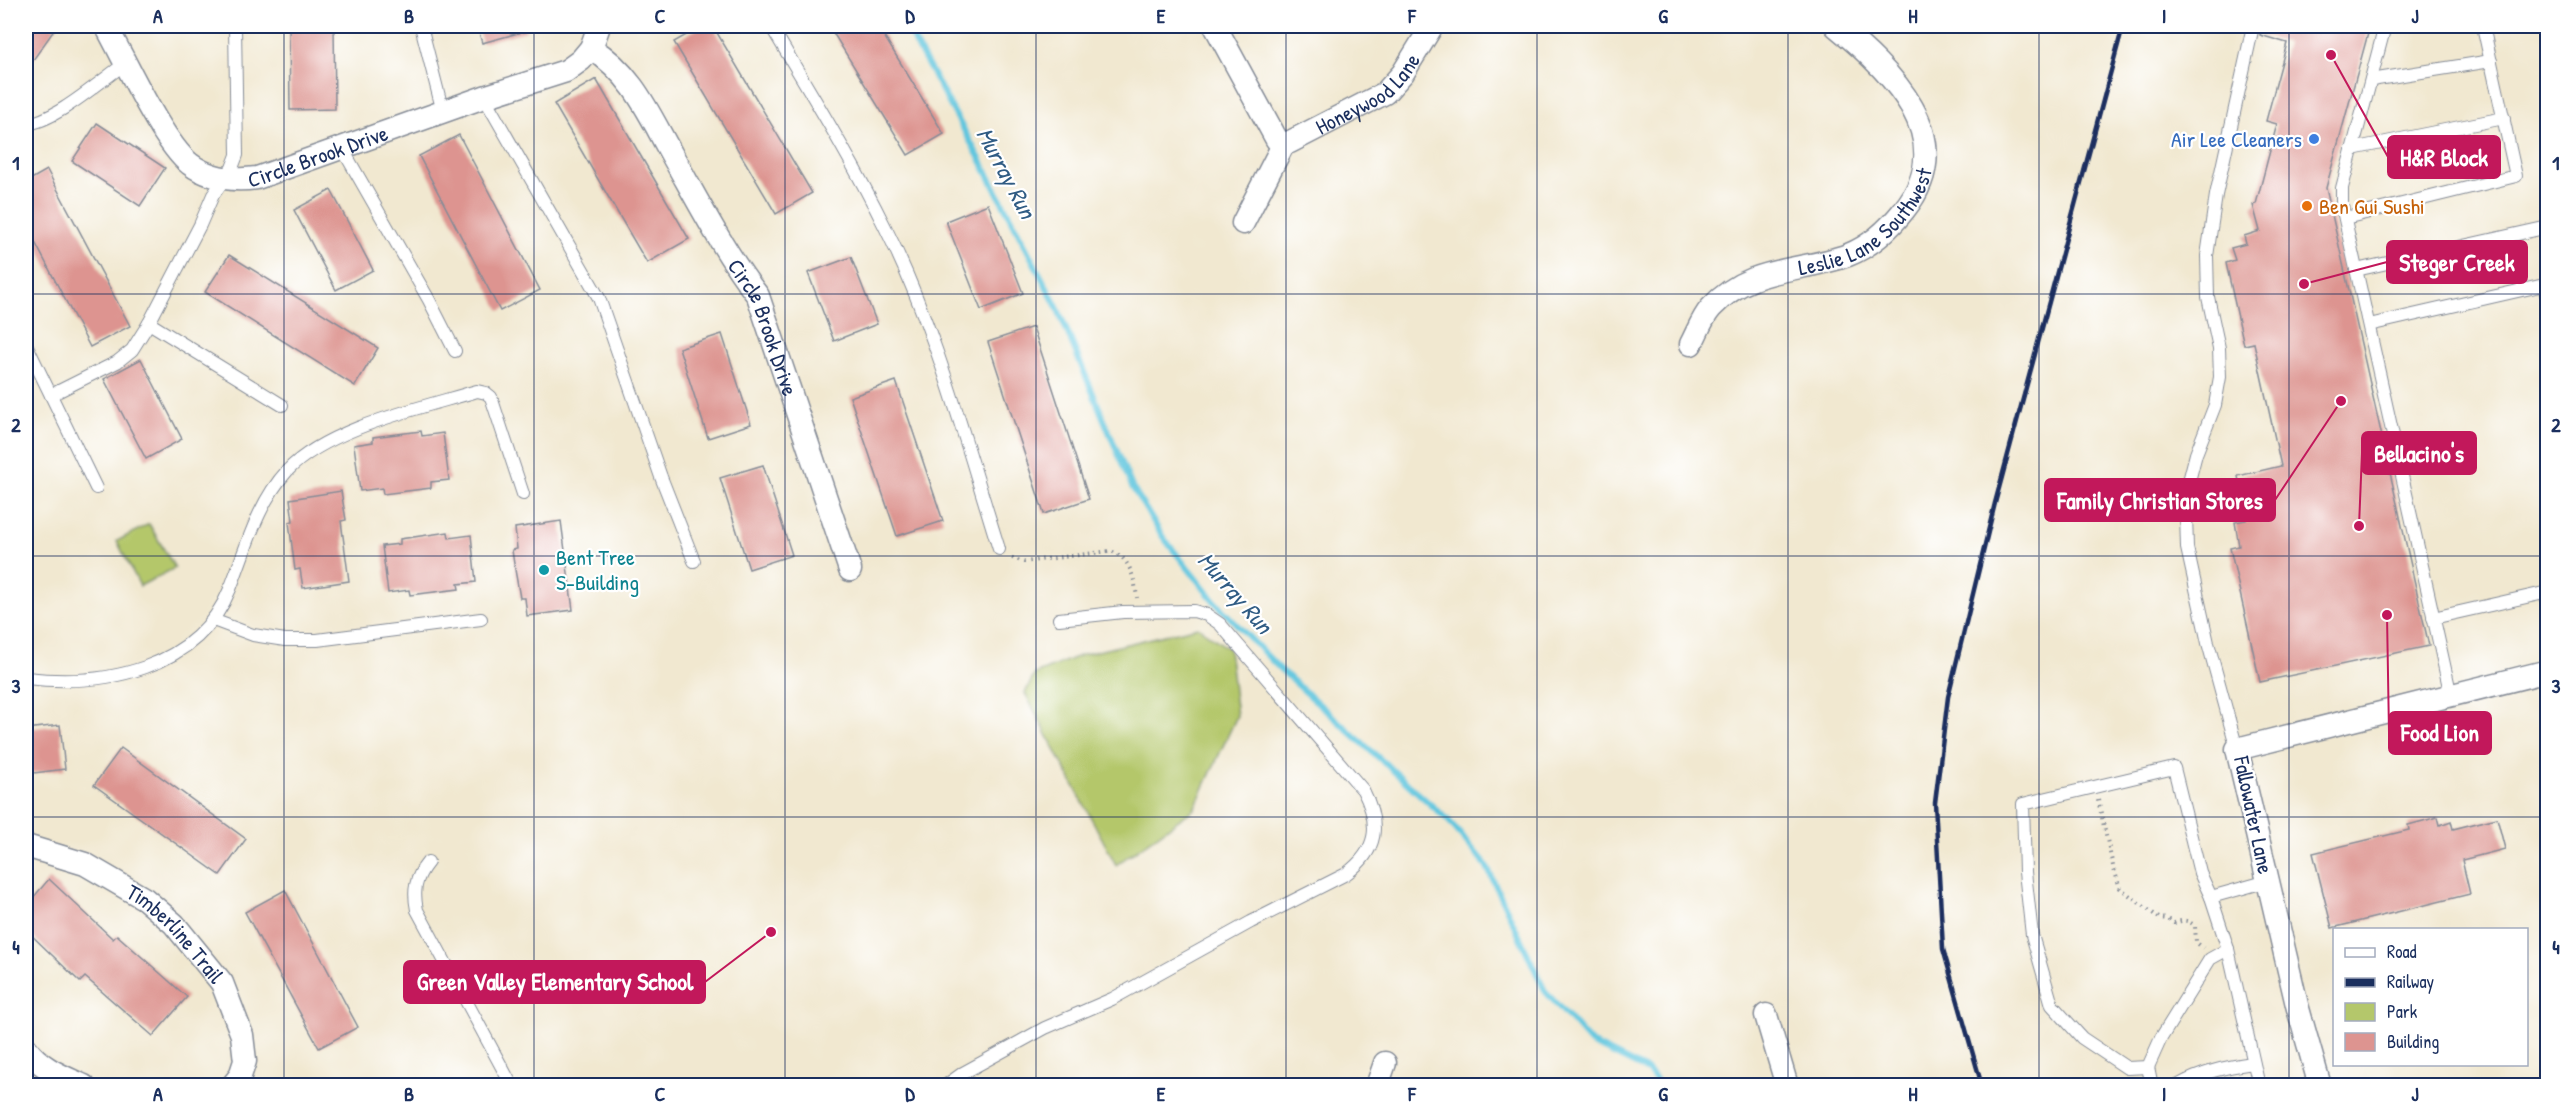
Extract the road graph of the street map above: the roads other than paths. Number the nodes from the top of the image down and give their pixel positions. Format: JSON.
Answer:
{"nodes":[{"id":1,"x":106,"y":26,"type":"edge"},
{"id":2,"x":235,"y":26,"type":"edge"},
{"id":3,"x":421,"y":26,"type":"edge"},
{"id":4,"x":599,"y":26,"type":"edge"},
{"id":5,"x":771,"y":26,"type":"edge"},
{"id":6,"x":1215,"y":26,"type":"edge"},
{"id":7,"x":1432,"y":26,"type":"edge"},
{"id":8,"x":1836,"y":26,"type":"edge"},
{"id":9,"x":2253,"y":26,"type":"edge"},
{"id":10,"x":2385,"y":26,"type":"edge"},
{"id":11,"x":2483,"y":26,"type":"edge"},
{"id":12,"x":591,"y":48,"type":"junction"},
{"id":13,"x":2491,"y":62,"type":"junction"},
{"id":14,"x":126,"y":63,"type":"junction"},
{"id":15,"x":2371,"y":80,"type":"junction"},
{"id":16,"x":484,"y":97,"type":"junction"},
{"id":17,"x":443,"y":112,"type":"junction"},
{"id":18,"x":2504,"y":118,"type":"junction"},
{"id":19,"x":26,"y":124,"type":"edge"},
{"id":20,"x":1284,"y":143,"type":"junction"},
{"id":21,"x":342,"y":148,"type":"junction"},
{"id":22,"x":2352,"y":149,"type":"junction"},
{"id":23,"x":224,"y":179,"type":"junction"},
{"id":24,"x":2345,"y":218,"type":"junction"},
{"id":25,"x":1243,"y":223,"type":"dead end"},
{"id":26,"x":2547,"y":227,"type":"edge"},
{"id":27,"x":2356,"y":270,"type":"junction"},
{"id":28,"x":2547,"y":301,"type":"edge"},
{"id":29,"x":149,"y":323,"type":"junction"},
{"id":30,"x":2369,"y":325,"type":"junction"},
{"id":31,"x":26,"y":344,"type":"edge"},
{"id":32,"x":1691,"y":344,"type":"dead end"},
{"id":33,"x":455,"y":351,"type":"dead end"},
{"id":34,"x":51,"y":395,"type":"junction"},
{"id":35,"x":282,"y":405,"type":"dead end"},
{"id":36,"x":96,"y":488,"type":"dead end"},
{"id":37,"x":523,"y":494,"type":"dead end"},
{"id":38,"x":999,"y":549,"type":"road end"},
{"id":39,"x":694,"y":561,"type":"dead end"},
{"id":40,"x":850,"y":570,"type":"dead end"},
{"id":41,"x":2547,"y":592,"type":"edge"},
{"id":42,"x":2433,"y":618,"type":"junction"},
{"id":43,"x":481,"y":619,"type":"dead end"},
{"id":44,"x":1059,"y":619,"type":"dead end"},
{"id":45,"x":213,"y":620,"type":"junction"},
{"id":46,"x":2547,"y":671,"type":"edge"},
{"id":47,"x":26,"y":678,"type":"edge"},
{"id":48,"x":2451,"y":696,"type":"junction"},
{"id":49,"x":2237,"y":748,"type":"junction"},
{"id":50,"x":26,"y":846,"type":"edge"},
{"id":51,"x":428,"y":862,"type":"dead end"},
{"id":52,"x":2268,"y":882,"type":"junction"},
{"id":53,"x":2211,"y":897,"type":"junction"},
{"id":54,"x":2228,"y":950,"type":"junction"},
{"id":55,"x":1766,"y":1014,"type":"dead end"},
{"id":56,"x":26,"y":1048,"type":"edge"},
{"id":57,"x":1385,"y":1063,"type":"dead end"},
{"id":58,"x":2253,"y":1063,"type":"junction"},
{"id":59,"x":2148,"y":1067,"type":"junction"},
{"id":60,"x":84,"y":1086,"type":"edge"},
{"id":61,"x":232,"y":1086,"type":"edge"},
{"id":62,"x":512,"y":1086,"type":"edge"},
{"id":63,"x":945,"y":1086,"type":"edge"},
{"id":64,"x":1377,"y":1086,"type":"edge"},
{"id":65,"x":1787,"y":1086,"type":"edge"},
{"id":66,"x":2152,"y":1086,"type":"edge"},
{"id":67,"x":2177,"y":1086,"type":"edge"},
{"id":68,"x":2259,"y":1086,"type":"edge"},
{"id":69,"x":2320,"y":1086,"type":"edge"}],
"edges":[{"from":1,"to":14,"type":"street","name":"Circle Brook Drive"},
{"from":2,"to":23,"type":"lane"},
{"from":3,"to":17,"type":"lane"},
{"from":4,"to":12,"type":"street","name":"Circle Brook Drive"},
{"from":5,"to":38,"type":"lane"},
{"from":6,"to":20,"type":"street","name":"Honeywood Lane"},
{"from":7,"to":20,"type":"street","name":"Honeywood Lane"},
{"from":8,"to":32,"type":"street","name":"Leslie Lane Southwest"},
{"from":9,"to":49,"type":"lane"},
{"from":10,"to":15,"type":"lane"},
{"from":11,"to":13,"type":"lane"},
{"from":12,"to":16,"type":"street","name":"Circle Brook Drive"},
{"from":12,"to":40,"type":"street","name":"Circle Brook Drive"},
{"from":13,"to":15,"type":"lane"},
{"from":13,"to":18,"type":"lane"},
{"from":14,"to":19,"type":"lane"},
{"from":14,"to":23,"type":"street","name":"Circle Brook Drive"},
{"from":15,"to":22,"type":"lane"},
{"from":16,"to":17,"type":"street","name":"Circle Brook Drive"},
{"from":16,"to":39,"type":"lane"},
{"from":17,"to":21,"type":"street","name":"Circle Brook Drive"},
{"from":18,"to":22,"type":"lane"},
{"from":18,"to":24,"type":"lane"},
{"from":20,"to":25,"type":"street","name":"Honeywood Lane"},
{"from":21,"to":23,"type":"street","name":"Circle Brook Drive"},
{"from":21,"to":33,"type":"lane"},
{"from":22,"to":24,"type":"lane"},
{"from":23,"to":29,"type":"lane"},
{"from":24,"to":27,"type":"lane"},
{"from":26,"to":27,"type":"lane"},
{"from":27,"to":30,"type":"lane"},
{"from":28,"to":30,"type":"lane"},
{"from":29,"to":34,"type":"lane"},
{"from":29,"to":35,"type":"lane"},
{"from":30,"to":42,"type":"lane"},
{"from":31,"to":34,"type":"lane"},
{"from":34,"to":36,"type":"lane"},
{"from":37,"to":45,"type":"lane"},
{"from":41,"to":42,"type":"lane"},
{"from":42,"to":48,"type":"lane"},
{"from":43,"to":45,"type":"lane"},
{"from":44,"to":63,"type":"lane"},
{"from":45,"to":47,"type":"lane"},
{"from":46,"to":48,"type":"street","name":"Fallowater Lane"},
{"from":48,"to":49,"type":"street","name":"Fallowater Lane"},
{"from":49,"to":52,"type":"street","name":"Fallowater Lane"},
{"from":50,"to":61,"type":"street","name":"Timberline Trail"},
{"from":51,"to":62,"type":"lane"},
{"from":52,"to":53,"type":"lane"},
{"from":52,"to":69,"type":"street","name":"Fallowater Lane"},
{"from":53,"to":54,"type":"lane"},
{"from":53,"to":59,"type":"lane"},
{"from":54,"to":58,"type":"lane"},
{"from":54,"to":59,"type":"lane"},
{"from":55,"to":65,"type":"street"},
{"from":56,"to":60,"type":"street"},
{"from":57,"to":64,"type":"street"},
{"from":58,"to":67,"type":"lane"},
{"from":58,"to":68,"type":"lane"},
{"from":59,"to":66,"type":"lane"}]}
